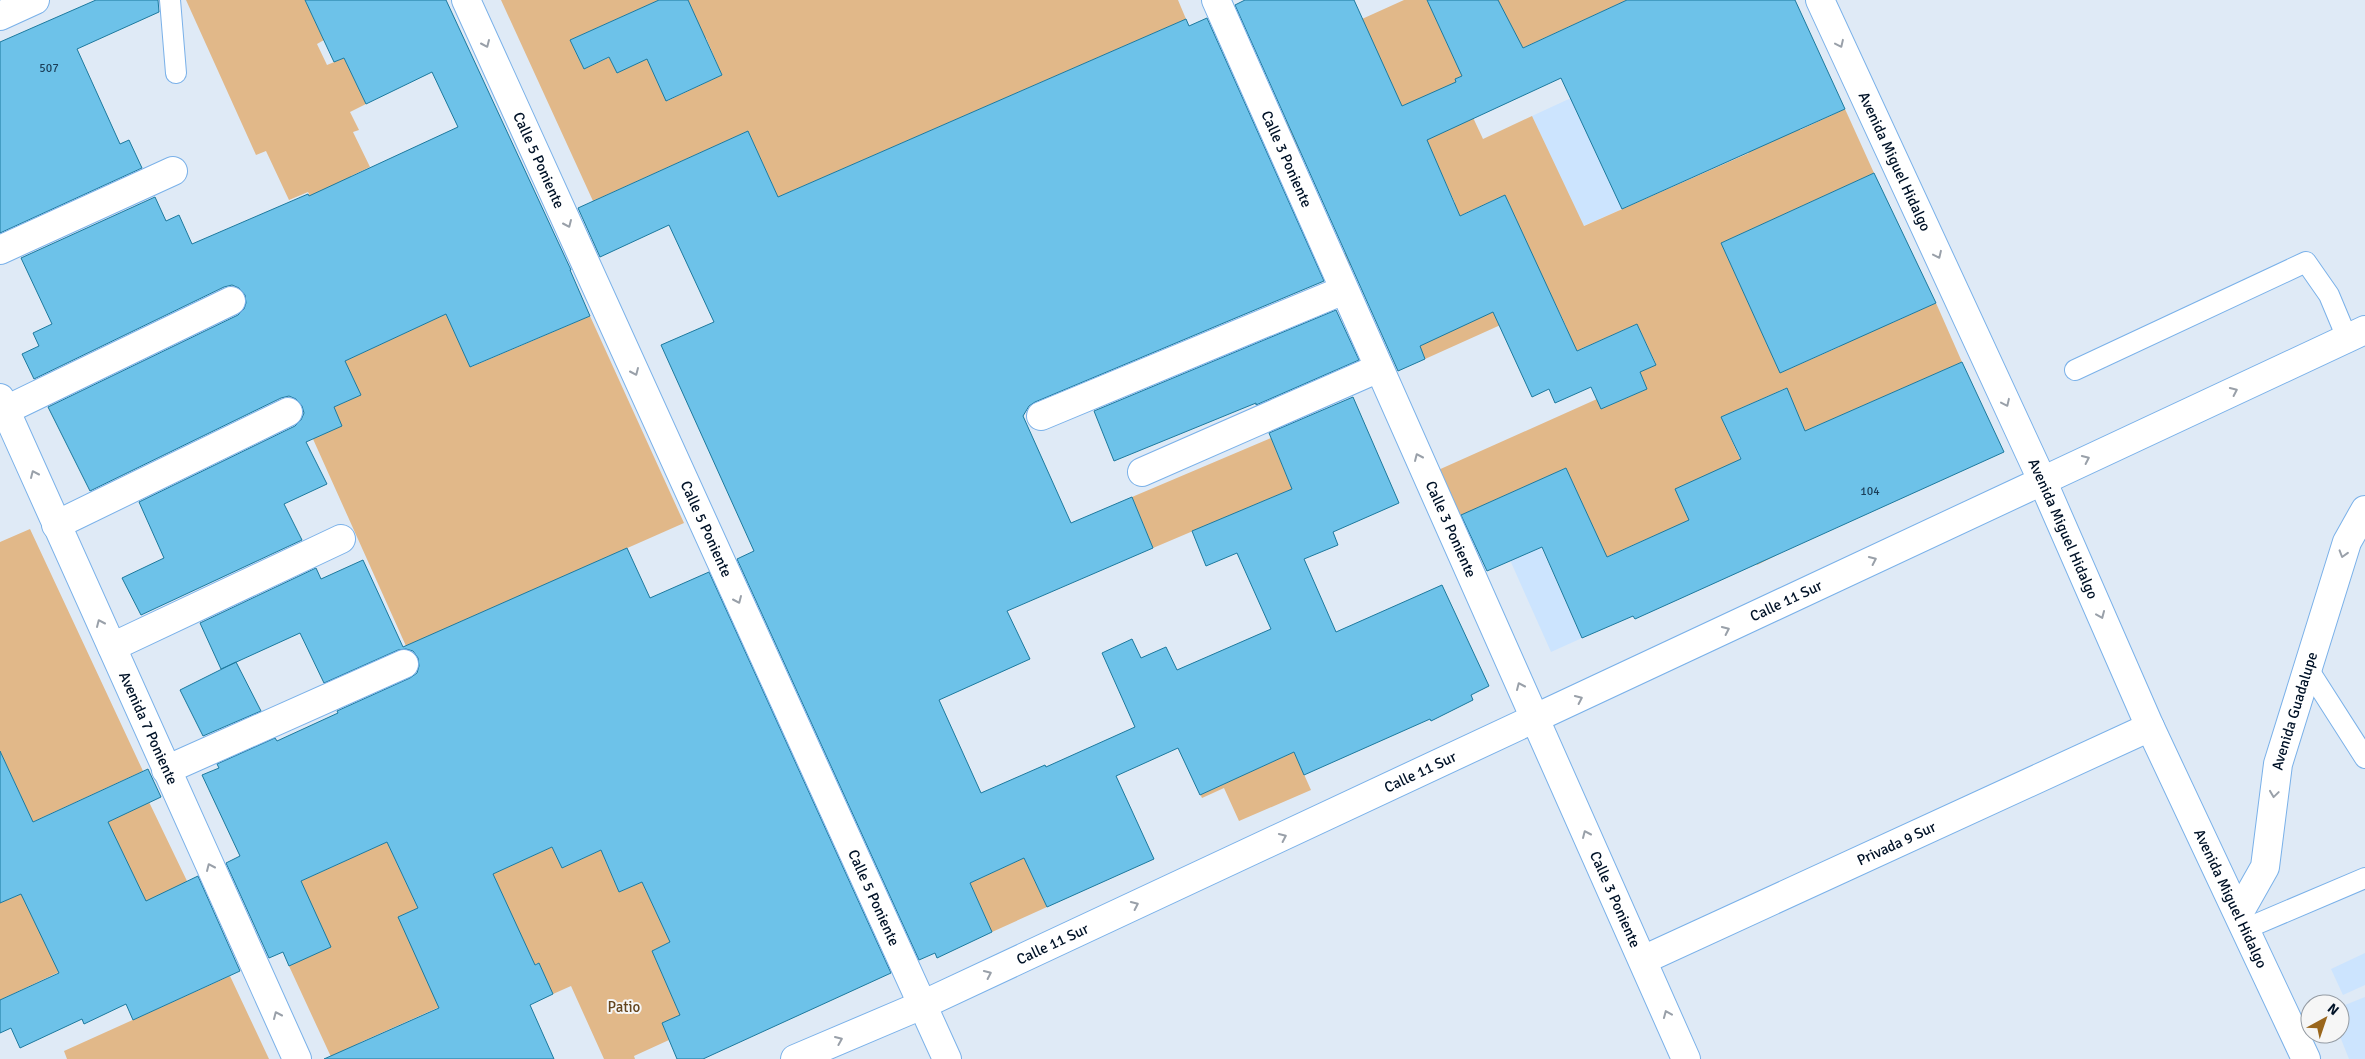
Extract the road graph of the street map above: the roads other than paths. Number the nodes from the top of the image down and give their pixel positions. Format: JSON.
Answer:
{"nodes":[{"id":1,"x":36,"y":0,"type":"edge"},
{"id":2,"x":170,"y":0,"type":"edge"},
{"id":3,"x":466,"y":0,"type":"edge"},
{"id":4,"x":1216,"y":0,"type":"edge"},
{"id":5,"x":1820,"y":0,"type":"edge"},
{"id":6,"x":0,"y":16,"type":"edge"},
{"id":7,"x":176,"y":73,"type":"dead end"},
{"id":8,"x":173,"y":171,"type":"dead end"},
{"id":9,"x":0,"y":250,"type":"edge"},
{"id":10,"x":1344,"y":290,"type":"junction"},
{"id":11,"x":230,"y":302,"type":"dead end"},
{"id":12,"x":2356,"y":334,"type":"edge"},
{"id":13,"x":1379,"y":368,"type":"junction"},
{"id":14,"x":2075,"y":370,"type":"dead end"},
{"id":15,"x":3,"y":404,"type":"edge"},
{"id":16,"x":288,"y":412,"type":"dead end"},
{"id":17,"x":1041,"y":416,"type":"dead end"},
{"id":18,"x":1142,"y":472,"type":"dead end"},
{"id":19,"x":2042,"y":480,"type":"junction"},
{"id":20,"x":2365,"y":510,"type":"edge"},
{"id":21,"x":56,"y":525,"type":"junction"},
{"id":22,"x":340,"y":540,"type":"dead end"},
{"id":23,"x":112,"y":647,"type":"junction"},
{"id":24,"x":404,"y":664,"type":"dead end"},
{"id":25,"x":2308,"y":669,"type":"junction"},
{"id":26,"x":1535,"y":720,"type":"junction"},
{"id":27,"x":2150,"y":727,"type":"junction"},
{"id":28,"x":2365,"y":758,"type":"edge"},
{"id":29,"x":166,"y":770,"type":"junction"},
{"id":30,"x":2365,"y":878,"type":"edge"},
{"id":31,"x":2242,"y":921,"type":"junction"},
{"id":32,"x":1643,"y":960,"type":"junction"},
{"id":33,"x":922,"y":1005,"type":"junction"},
{"id":34,"x":297,"y":1059,"type":"edge"},
{"id":35,"x":794,"y":1059,"type":"edge"},
{"id":36,"x":947,"y":1059,"type":"edge"},
{"id":37,"x":1686,"y":1059,"type":"edge"},
{"id":38,"x":2306,"y":1059,"type":"edge"}],
"edges":[{"from":1,"to":6,"type":"street"},
{"from":2,"to":7,"type":"lane"},
{"from":3,"to":33,"type":"street","name":"Calle 5 Poniente","one_way":true},
{"from":4,"to":10,"type":"street","name":"Calle 3 Poniente"},
{"from":5,"to":19,"type":"street","name":"Avenida Miguel Hidalgo","one_way":true},
{"from":8,"to":9,"type":"street"},
{"from":10,"to":13,"type":"street","name":"Calle 3 Poniente"},
{"from":10,"to":17,"type":"street"},
{"from":11,"to":15,"type":"street"},
{"from":12,"to":14,"type":"lane"},
{"from":19,"to":12,"type":"street","one_way":true},
{"from":13,"to":18,"type":"street"},
{"from":26,"to":13,"type":"street","name":"Calle 3 Poniente","one_way":true},
{"from":21,"to":15,"type":"street","name":"Avenida 7 Poniente","one_way":true},
{"from":16,"to":21,"type":"street"},
{"from":26,"to":19,"type":"street","name":"Calle 11 Sur","one_way":true},
{"from":19,"to":27,"type":"street","name":"Avenida Miguel Hidalgo","one_way":true},
{"from":20,"to":25,"type":"street","name":"Avenida Guadalupe","one_way":true},
{"from":23,"to":21,"type":"street","name":"Avenida 7 Poniente","one_way":true},
{"from":22,"to":23,"type":"street"},
{"from":23,"to":29,"type":"street","name":"Avenida 7 Poniente"},
{"from":24,"to":29,"type":"street"},
{"from":25,"to":28,"type":"lane"},
{"from":25,"to":31,"type":"street","name":"Avenida Guadalupe","one_way":true},
{"from":32,"to":26,"type":"street","name":"Calle 3 Poniente","one_way":true},
{"from":33,"to":26,"type":"street","name":"Calle 11 Sur","one_way":true},
{"from":27,"to":31,"type":"street","name":"Avenida Miguel Hidalgo"},
{"from":27,"to":32,"type":"street","name":"Privada 9 Sur"},
{"from":34,"to":29,"type":"street","name":"Avenida 7 Poniente","one_way":true},
{"from":30,"to":31,"type":"lane"},
{"from":31,"to":38,"type":"street","name":"Avenida Miguel Hidalgo"},
{"from":37,"to":32,"type":"street","name":"Calle 3 Poniente","one_way":true},
{"from":35,"to":33,"type":"street","name":"Calle 11 Sur","one_way":true},
{"from":33,"to":36,"type":"street","name":"Calle 5 Poniente"}]}
